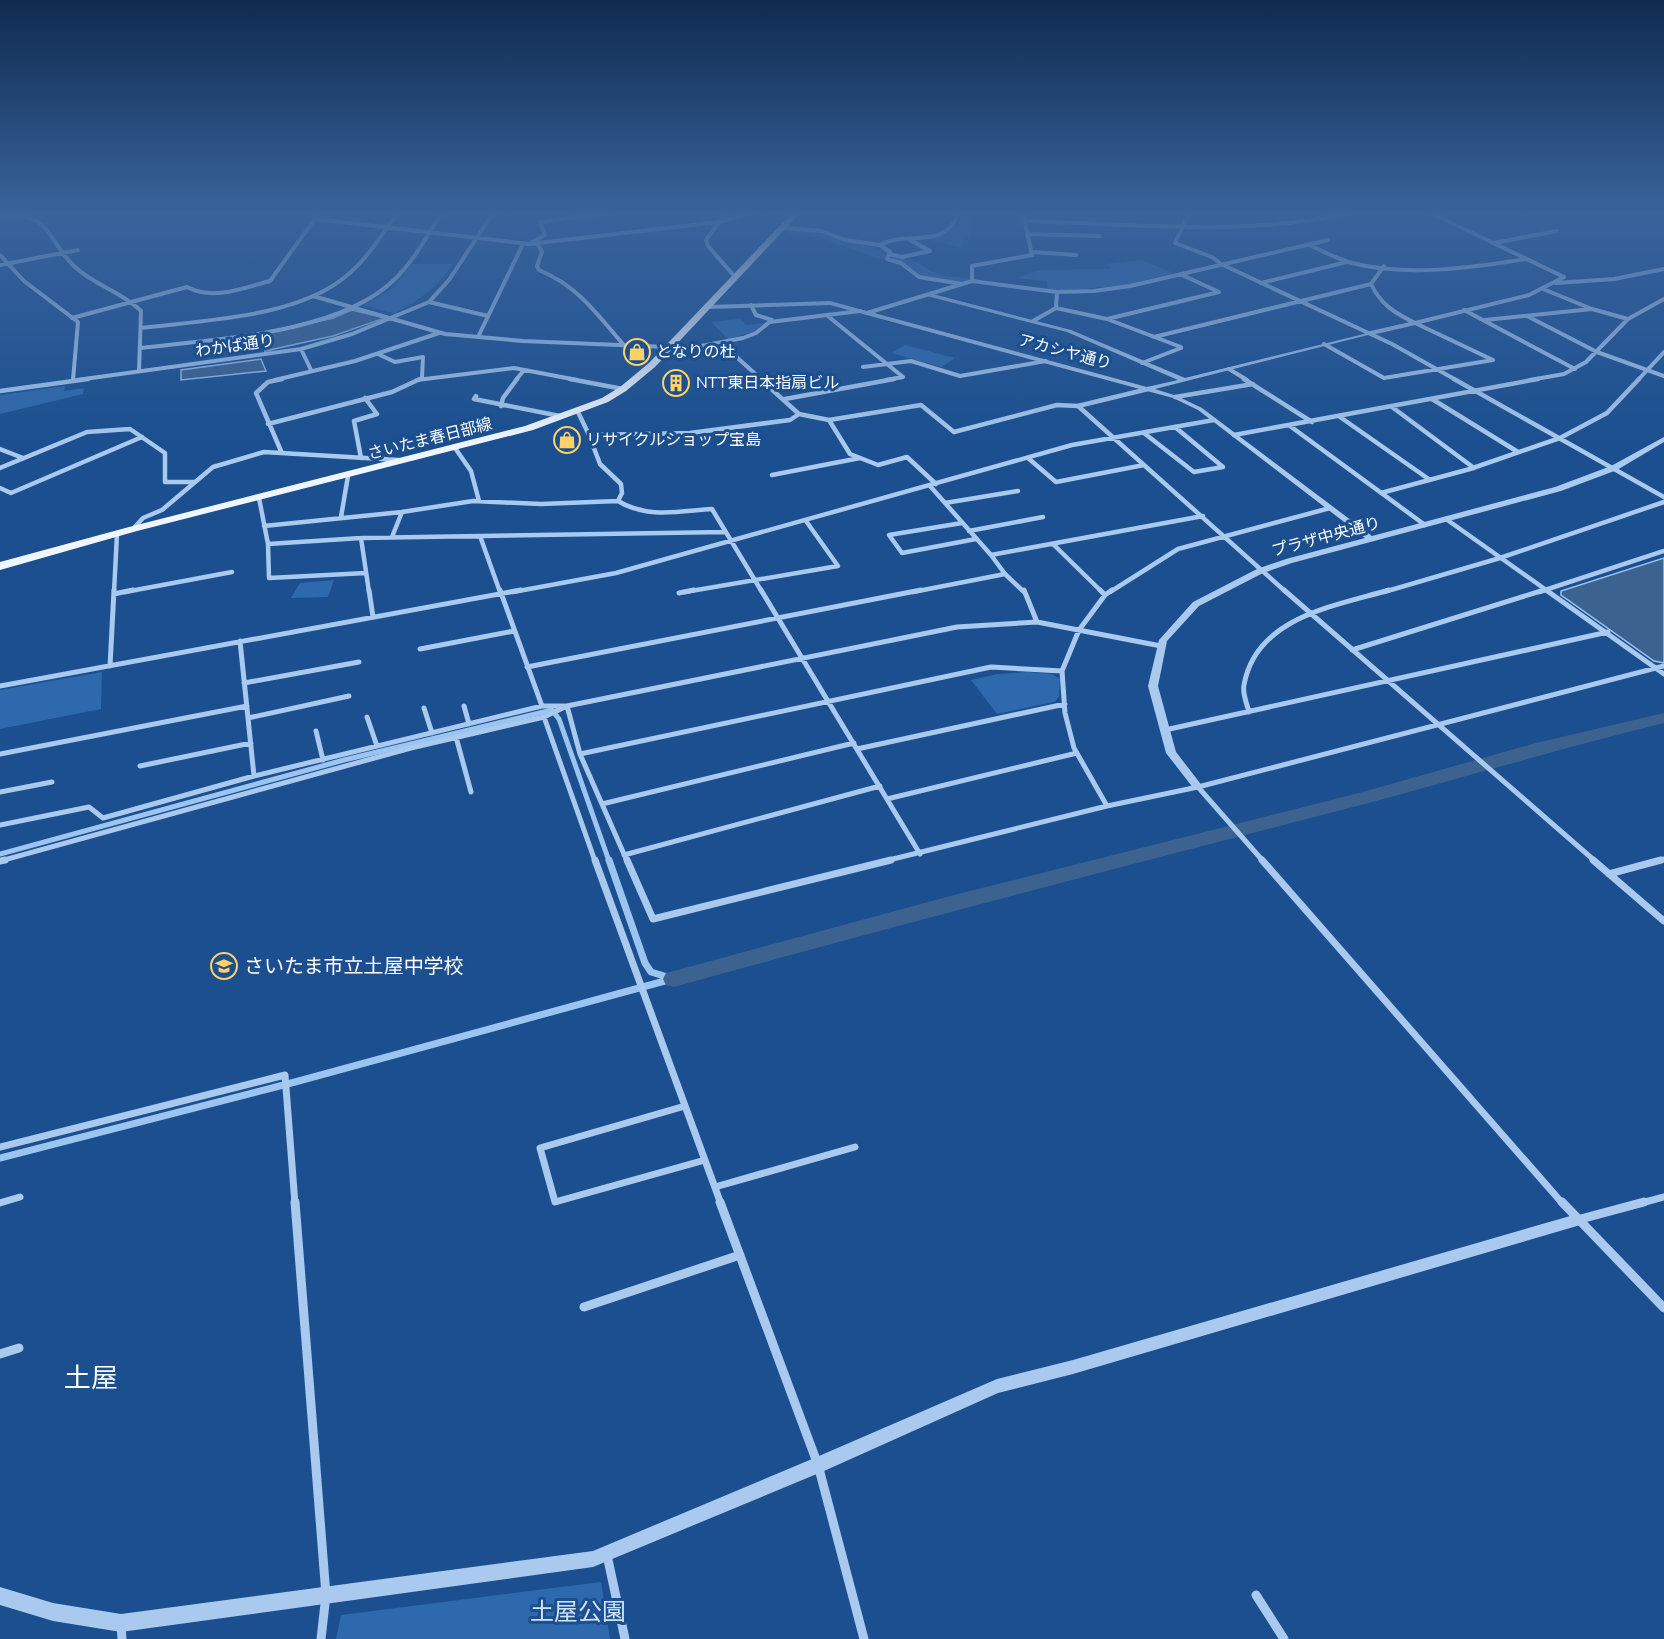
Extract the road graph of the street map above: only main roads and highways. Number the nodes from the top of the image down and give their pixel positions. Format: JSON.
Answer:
{"nodes":[{"id":1,"x":724,"y":289,"type":"edge"},
{"id":2,"x":0,"y":566,"type":"edge"}],
"edges":[{"from":1,"to":2,"type":"main road","name":"さいたま春日部線"}]}
